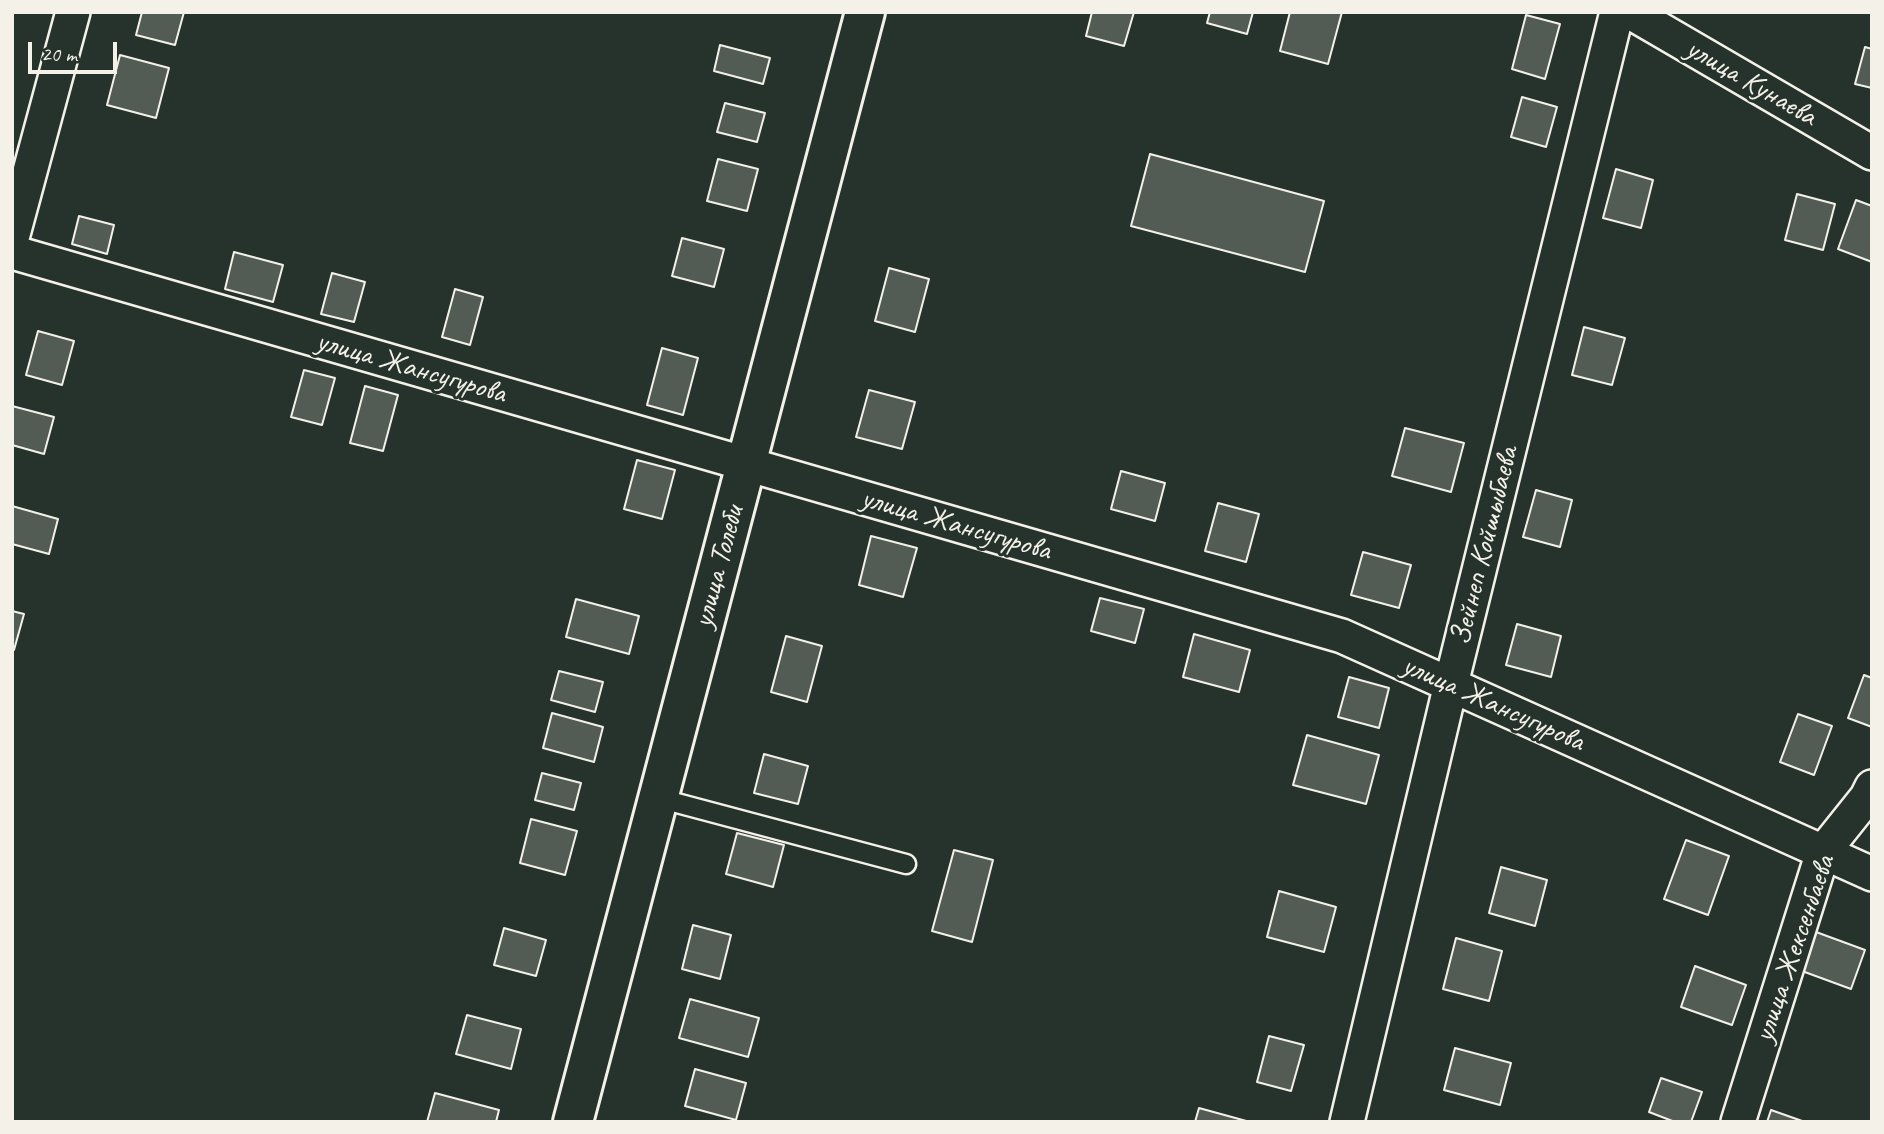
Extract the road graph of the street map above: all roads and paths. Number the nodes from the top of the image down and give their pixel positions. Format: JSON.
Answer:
{"nodes":[{"id":1,"x":73,"y":12,"type":"edge"},
{"id":2,"x":865,"y":12,"type":"edge"},
{"id":3,"x":1617,"y":12,"type":"edge"},
{"id":4,"x":1630,"y":12,"type":"edge"},
{"id":5,"x":1872,"y":153,"type":"edge"},
{"id":6,"x":12,"y":238,"type":"edge"},
{"id":7,"x":12,"y":253,"type":"edge"},
{"id":8,"x":746,"y":465,"type":"junction"},
{"id":9,"x":1451,"y":684,"type":"junction"},
{"id":10,"x":1872,"y":787,"type":"edge"},
{"id":11,"x":658,"y":799,"type":"junction"},
{"id":12,"x":1823,"y":852,"type":"junction"},
{"id":13,"x":906,"y":864,"type":"dead end"},
{"id":14,"x":1872,"y":874,"type":"edge"},
{"id":15,"x":573,"y":1122,"type":"edge"},
{"id":16,"x":1347,"y":1122,"type":"edge"},
{"id":17,"x":1738,"y":1122,"type":"edge"}],
"edges":[{"from":1,"to":6,"type":"street"},
{"from":2,"to":8,"type":"street","name":"улица Толеби"},
{"from":3,"to":9,"type":"street","name":"Зейнеп Койшыбаева"},
{"from":4,"to":5,"type":"street","name":"улица Кунаева"},
{"from":7,"to":8,"type":"street","name":"улица Жансугурова"},
{"from":8,"to":9,"type":"street","name":"улица Жансугурова"},
{"from":8,"to":11,"type":"street","name":"улица Толеби"},
{"from":9,"to":12,"type":"street","name":"улица Жансугурова"},
{"from":9,"to":16,"type":"street","name":"Зейнеп Койшыбаева"},
{"from":10,"to":12,"type":"street","name":"улица Жексенбаева"},
{"from":11,"to":13,"type":"lane"},
{"from":11,"to":15,"type":"street","name":"улица Толеби"},
{"from":12,"to":14,"type":"street","name":"улица Жансугурова"},
{"from":12,"to":17,"type":"street","name":"улица Жексенбаева"}]}
